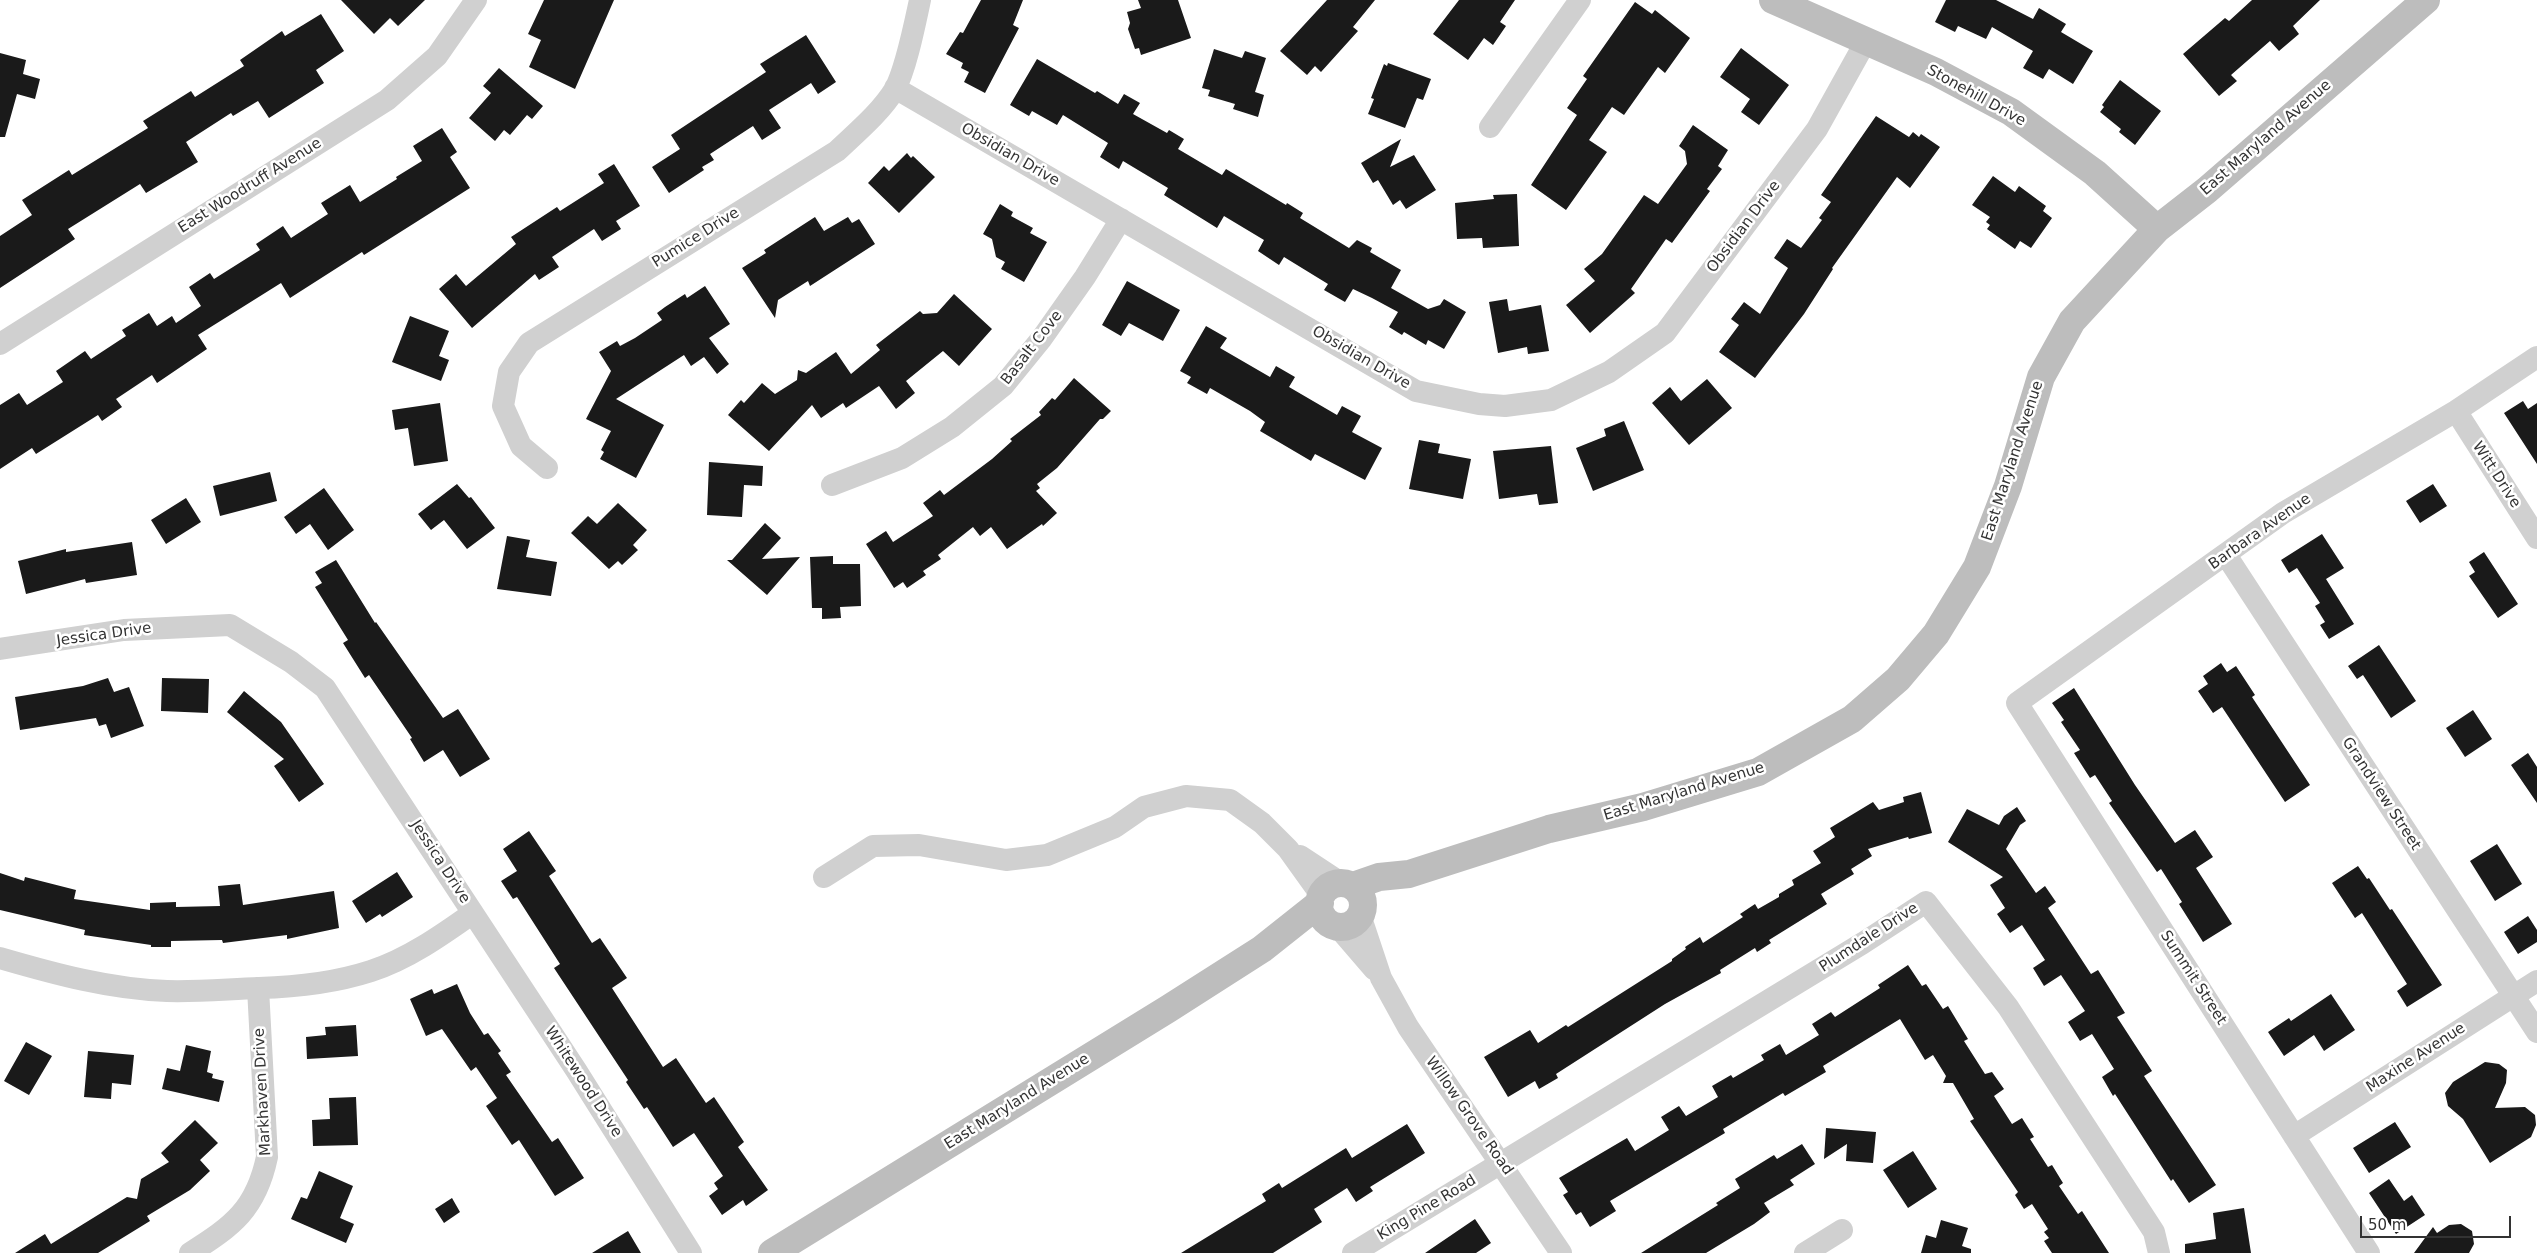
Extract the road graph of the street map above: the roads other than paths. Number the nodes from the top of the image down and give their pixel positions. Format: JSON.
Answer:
{"nodes":[{"id":1,"x":476,"y":0,"type":"edge"},
{"id":2,"x":920,"y":0,"type":"edge"},
{"id":3,"x":1580,"y":0,"type":"edge"},
{"id":4,"x":1773,"y":0,"type":"edge"},
{"id":5,"x":2426,"y":0,"type":"edge"},
{"id":6,"x":1866,"y":41,"type":"junction"},
{"id":7,"x":895,"y":88,"type":"junction"},
{"id":8,"x":1490,"y":127,"type":"dead end"},
{"id":9,"x":1120,"y":219,"type":"junction"},
{"id":10,"x":2157,"y":229,"type":"junction"},
{"id":11,"x":0,"y":344,"type":"edge"},
{"id":12,"x":2537,"y":357,"type":"edge"},
{"id":13,"x":2456,"y":411,"type":"junction"},
{"id":14,"x":547,"y":468,"type":"dead end"},
{"id":15,"x":832,"y":485,"type":"dead end"},
{"id":16,"x":2537,"y":538,"type":"edge"},
{"id":17,"x":2226,"y":555,"type":"junction"},
{"id":18,"x":0,"y":649,"type":"edge"},
{"id":19,"x":2017,"y":704,"type":"joint"},
{"id":20,"x":824,"y":877,"type":"dead end"},
{"id":21,"x":1341,"y":904,"type":"junction"},
{"id":22,"x":473,"y":913,"type":"junction"},
{"id":23,"x":1,"y":964,"type":"edge"},
{"id":24,"x":2537,"y":981,"type":"edge"},
{"id":25,"x":258,"y":988,"type":"junction"},
{"id":26,"x":2514,"y":996,"type":"junction"},
{"id":27,"x":2537,"y":1032,"type":"edge"},
{"id":28,"x":2294,"y":1136,"type":"junction"},
{"id":29,"x":1502,"y":1164,"type":"junction"},
{"id":30,"x":1842,"y":1230,"type":"dead end"},
{"id":31,"x":190,"y":1253,"type":"edge"},
{"id":32,"x":691,"y":1253,"type":"edge"},
{"id":33,"x":772,"y":1253,"type":"edge"},
{"id":34,"x":1353,"y":1253,"type":"edge"},
{"id":35,"x":1561,"y":1253,"type":"edge"},
{"id":36,"x":1805,"y":1253,"type":"edge"},
{"id":37,"x":2159,"y":1253,"type":"edge"},
{"id":38,"x":2369,"y":1253,"type":"edge"}],
"edges":[{"from":1,"to":11,"type":"street","name":"East Woodruff Avenue"},
{"from":2,"to":7,"type":"street","name":"Pumice Drive"},
{"from":3,"to":8,"type":"street"},
{"from":4,"to":6,"type":"street","name":"Stonehill Drive"},
{"from":5,"to":10,"type":"street","name":"East Maryland Avenue"},
{"from":6,"to":9,"type":"street","name":"Obsidian Drive"},
{"from":6,"to":10,"type":"street","name":"Stonehill Drive"},
{"from":7,"to":9,"type":"street","name":"Obsidian Drive"},
{"from":7,"to":14,"type":"street","name":"Pumice Drive"},
{"from":9,"to":15,"type":"street","name":"Basalt Cove"},
{"from":10,"to":21,"type":"street","name":"East Maryland Avenue"},
{"from":12,"to":13,"type":"street","name":"Barbara Avenue"},
{"from":13,"to":16,"type":"street","name":"Witt Drive"},
{"from":13,"to":17,"type":"street","name":"Barbara Avenue"},
{"from":17,"to":19,"type":"street","name":"Barbara Avenue"},
{"from":17,"to":26,"type":"street","name":"Grandview Street"},
{"from":18,"to":22,"type":"street","name":"Jessica Drive"},
{"from":19,"to":28,"type":"street","name":"Summit Street"},
{"from":20,"to":21,"type":"street"},
{"from":21,"to":29,"type":"street","name":"Willow Grove Road"},
{"from":21,"to":33,"type":"street","name":"East Maryland Avenue"},
{"from":22,"to":25,"type":"street","name":"Jessica Drive"},
{"from":22,"to":32,"type":"street","name":"Whitewood Drive"},
{"from":23,"to":25,"type":"street","name":"Jessica Drive"},
{"from":24,"to":26,"type":"street","name":"Maxine Avenue"},
{"from":25,"to":31,"type":"street","name":"Markhaven Drive"},
{"from":26,"to":27,"type":"street","name":"Grandview Street"},
{"from":26,"to":28,"type":"street","name":"Maxine Avenue"},
{"from":28,"to":38,"type":"street","name":"Summit Street"},
{"from":29,"to":34,"type":"street","name":"King Pine Road"},
{"from":29,"to":35,"type":"street","name":"Willow Grove Road"},
{"from":29,"to":37,"type":"street","name":"Plumdale Drive"},
{"from":30,"to":36,"type":"street"}]}
